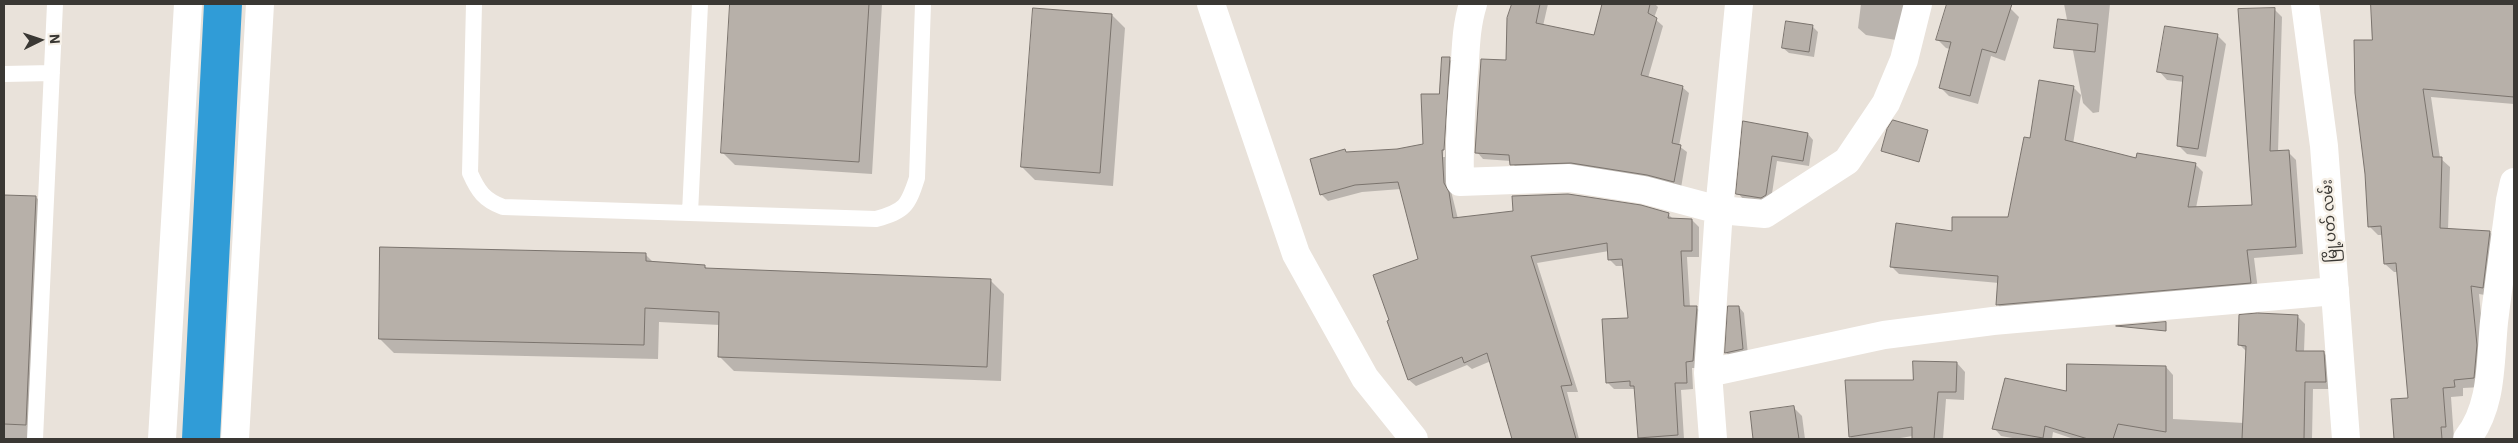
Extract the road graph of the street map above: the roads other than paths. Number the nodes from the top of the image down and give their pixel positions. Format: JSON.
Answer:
{"nodes":[{"id":1,"x":55,"y":4,"type":"edge"},
{"id":2,"x":188,"y":4,"type":"edge"},
{"id":3,"x":260,"y":4,"type":"edge"},
{"id":4,"x":474,"y":4,"type":"edge"},
{"id":5,"x":700,"y":4,"type":"edge"},
{"id":6,"x":923,"y":4,"type":"edge"},
{"id":7,"x":1211,"y":4,"type":"edge"},
{"id":8,"x":1473,"y":4,"type":"edge"},
{"id":9,"x":1739,"y":4,"type":"edge"},
{"id":10,"x":1918,"y":4,"type":"edge"},
{"id":11,"x":2305,"y":4,"type":"edge"},
{"id":12,"x":52,"y":73,"type":"junction"},
{"id":13,"x":4,"y":74,"type":"edge"},
{"id":14,"x":2514,"y":182,"type":"edge"},
{"id":15,"x":1719,"y":210,"type":"junction"},
{"id":16,"x":690,"y":213,"type":"junction"},
{"id":17,"x":2335,"y":291,"type":"junction"},
{"id":18,"x":1708,"y":373,"type":"junction"},
{"id":19,"x":35,"y":439,"type":"edge"},
{"id":20,"x":162,"y":439,"type":"edge"},
{"id":21,"x":235,"y":439,"type":"edge"},
{"id":22,"x":1414,"y":439,"type":"edge"},
{"id":23,"x":1713,"y":439,"type":"edge"},
{"id":24,"x":2346,"y":439,"type":"edge"},
{"id":25,"x":2467,"y":439,"type":"edge"}],
"edges":[{"from":1,"to":12,"type":"lane"},
{"from":2,"to":20,"type":"street"},
{"from":3,"to":21,"type":"street"},
{"from":4,"to":16,"type":"lane"},
{"from":5,"to":16,"type":"lane"},
{"from":6,"to":16,"type":"lane"},
{"from":7,"to":22,"type":"street"},
{"from":8,"to":15,"type":"street"},
{"from":9,"to":15,"type":"street"},
{"from":10,"to":15,"type":"street"},
{"from":11,"to":17,"type":"street","name":"မြို့ပတ် လမ်း"},
{"from":12,"to":13,"type":"lane"},
{"from":12,"to":19,"type":"lane"},
{"from":14,"to":25,"type":"street"},
{"from":15,"to":18,"type":"street"},
{"from":17,"to":18,"type":"street"},
{"from":17,"to":24,"type":"street","name":"မြို့ပတ် လမ်း"},
{"from":18,"to":23,"type":"street"}]}
